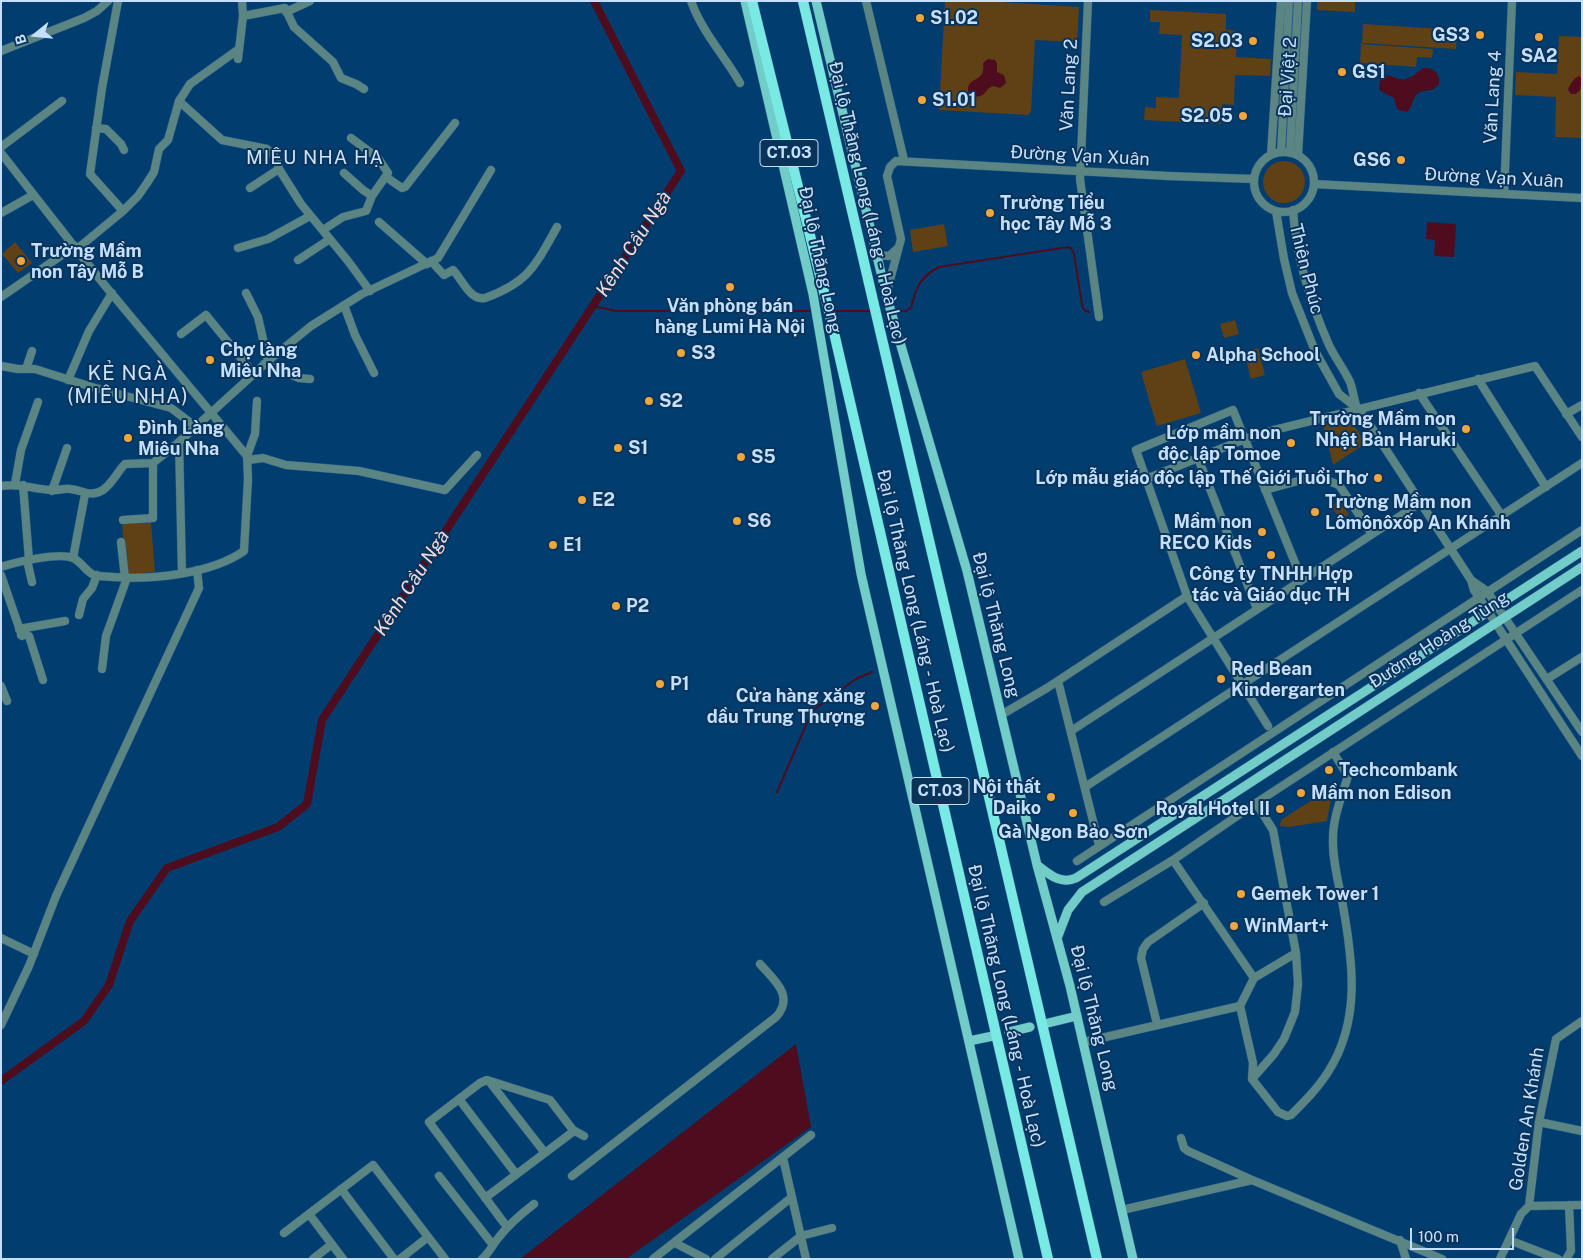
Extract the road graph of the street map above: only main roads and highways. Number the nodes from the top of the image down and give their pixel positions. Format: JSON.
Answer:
{"nodes":[{"id":1,"x":746,"y":1,"type":"edge"},
{"id":2,"x":752,"y":1,"type":"edge"},
{"id":3,"x":803,"y":1,"type":"edge"},
{"id":4,"x":816,"y":1,"type":"edge"},
{"id":5,"x":1582,"y":551,"type":"edge"},
{"id":6,"x":1582,"y":567,"type":"edge"},
{"id":7,"x":1037,"y":865,"type":"junction"},
{"id":8,"x":1058,"y":937,"type":"junction"},
{"id":9,"x":1077,"y":1016,"type":"junction"},
{"id":10,"x":1044,"y":1024,"type":"dead end"},
{"id":11,"x":1030,"y":1027,"type":"dead end"},
{"id":12,"x":1009,"y":1032,"type":"dead end"},
{"id":13,"x":993,"y":1036,"type":"dead end"},
{"id":14,"x":969,"y":1041,"type":"junction"},
{"id":15,"x":1019,"y":1259,"type":"edge"},
{"id":16,"x":1048,"y":1259,"type":"edge"},
{"id":17,"x":1097,"y":1259,"type":"edge"},
{"id":18,"x":1133,"y":1259,"type":"edge"}],
"edges":[{"from":1,"to":14,"type":"main road","name":"Đại lộ Thăng Long"},
{"from":2,"to":16,"type":"highway","name":"Đại lộ Thăng Long (Láng - Hoà Lạc)","number":"CT.03"},
{"from":3,"to":17,"type":"highway","name":"Đại lộ Thăng Long (Láng - Hoà Lạc)","number":"CT.03"},
{"from":4,"to":7,"type":"main road","name":"Đại lộ Thăng Long"},
{"from":5,"to":7,"type":"main road","name":"Đường Hoàng Tùng"},
{"from":6,"to":8,"type":"main road","name":"Đường Hoàng Tùng"},
{"from":7,"to":8,"type":"main road","name":"Đại lộ Thăng Long"},
{"from":8,"to":9,"type":"main road","name":"Đại lộ Thăng Long"},
{"from":9,"to":10,"type":"main road"},
{"from":9,"to":18,"type":"main road","name":"Đại lộ Thăng Long"},
{"from":11,"to":12,"type":"main road"},
{"from":13,"to":14,"type":"main road"},
{"from":14,"to":15,"type":"main road","name":"Đại lộ Thăng Long"}]}
